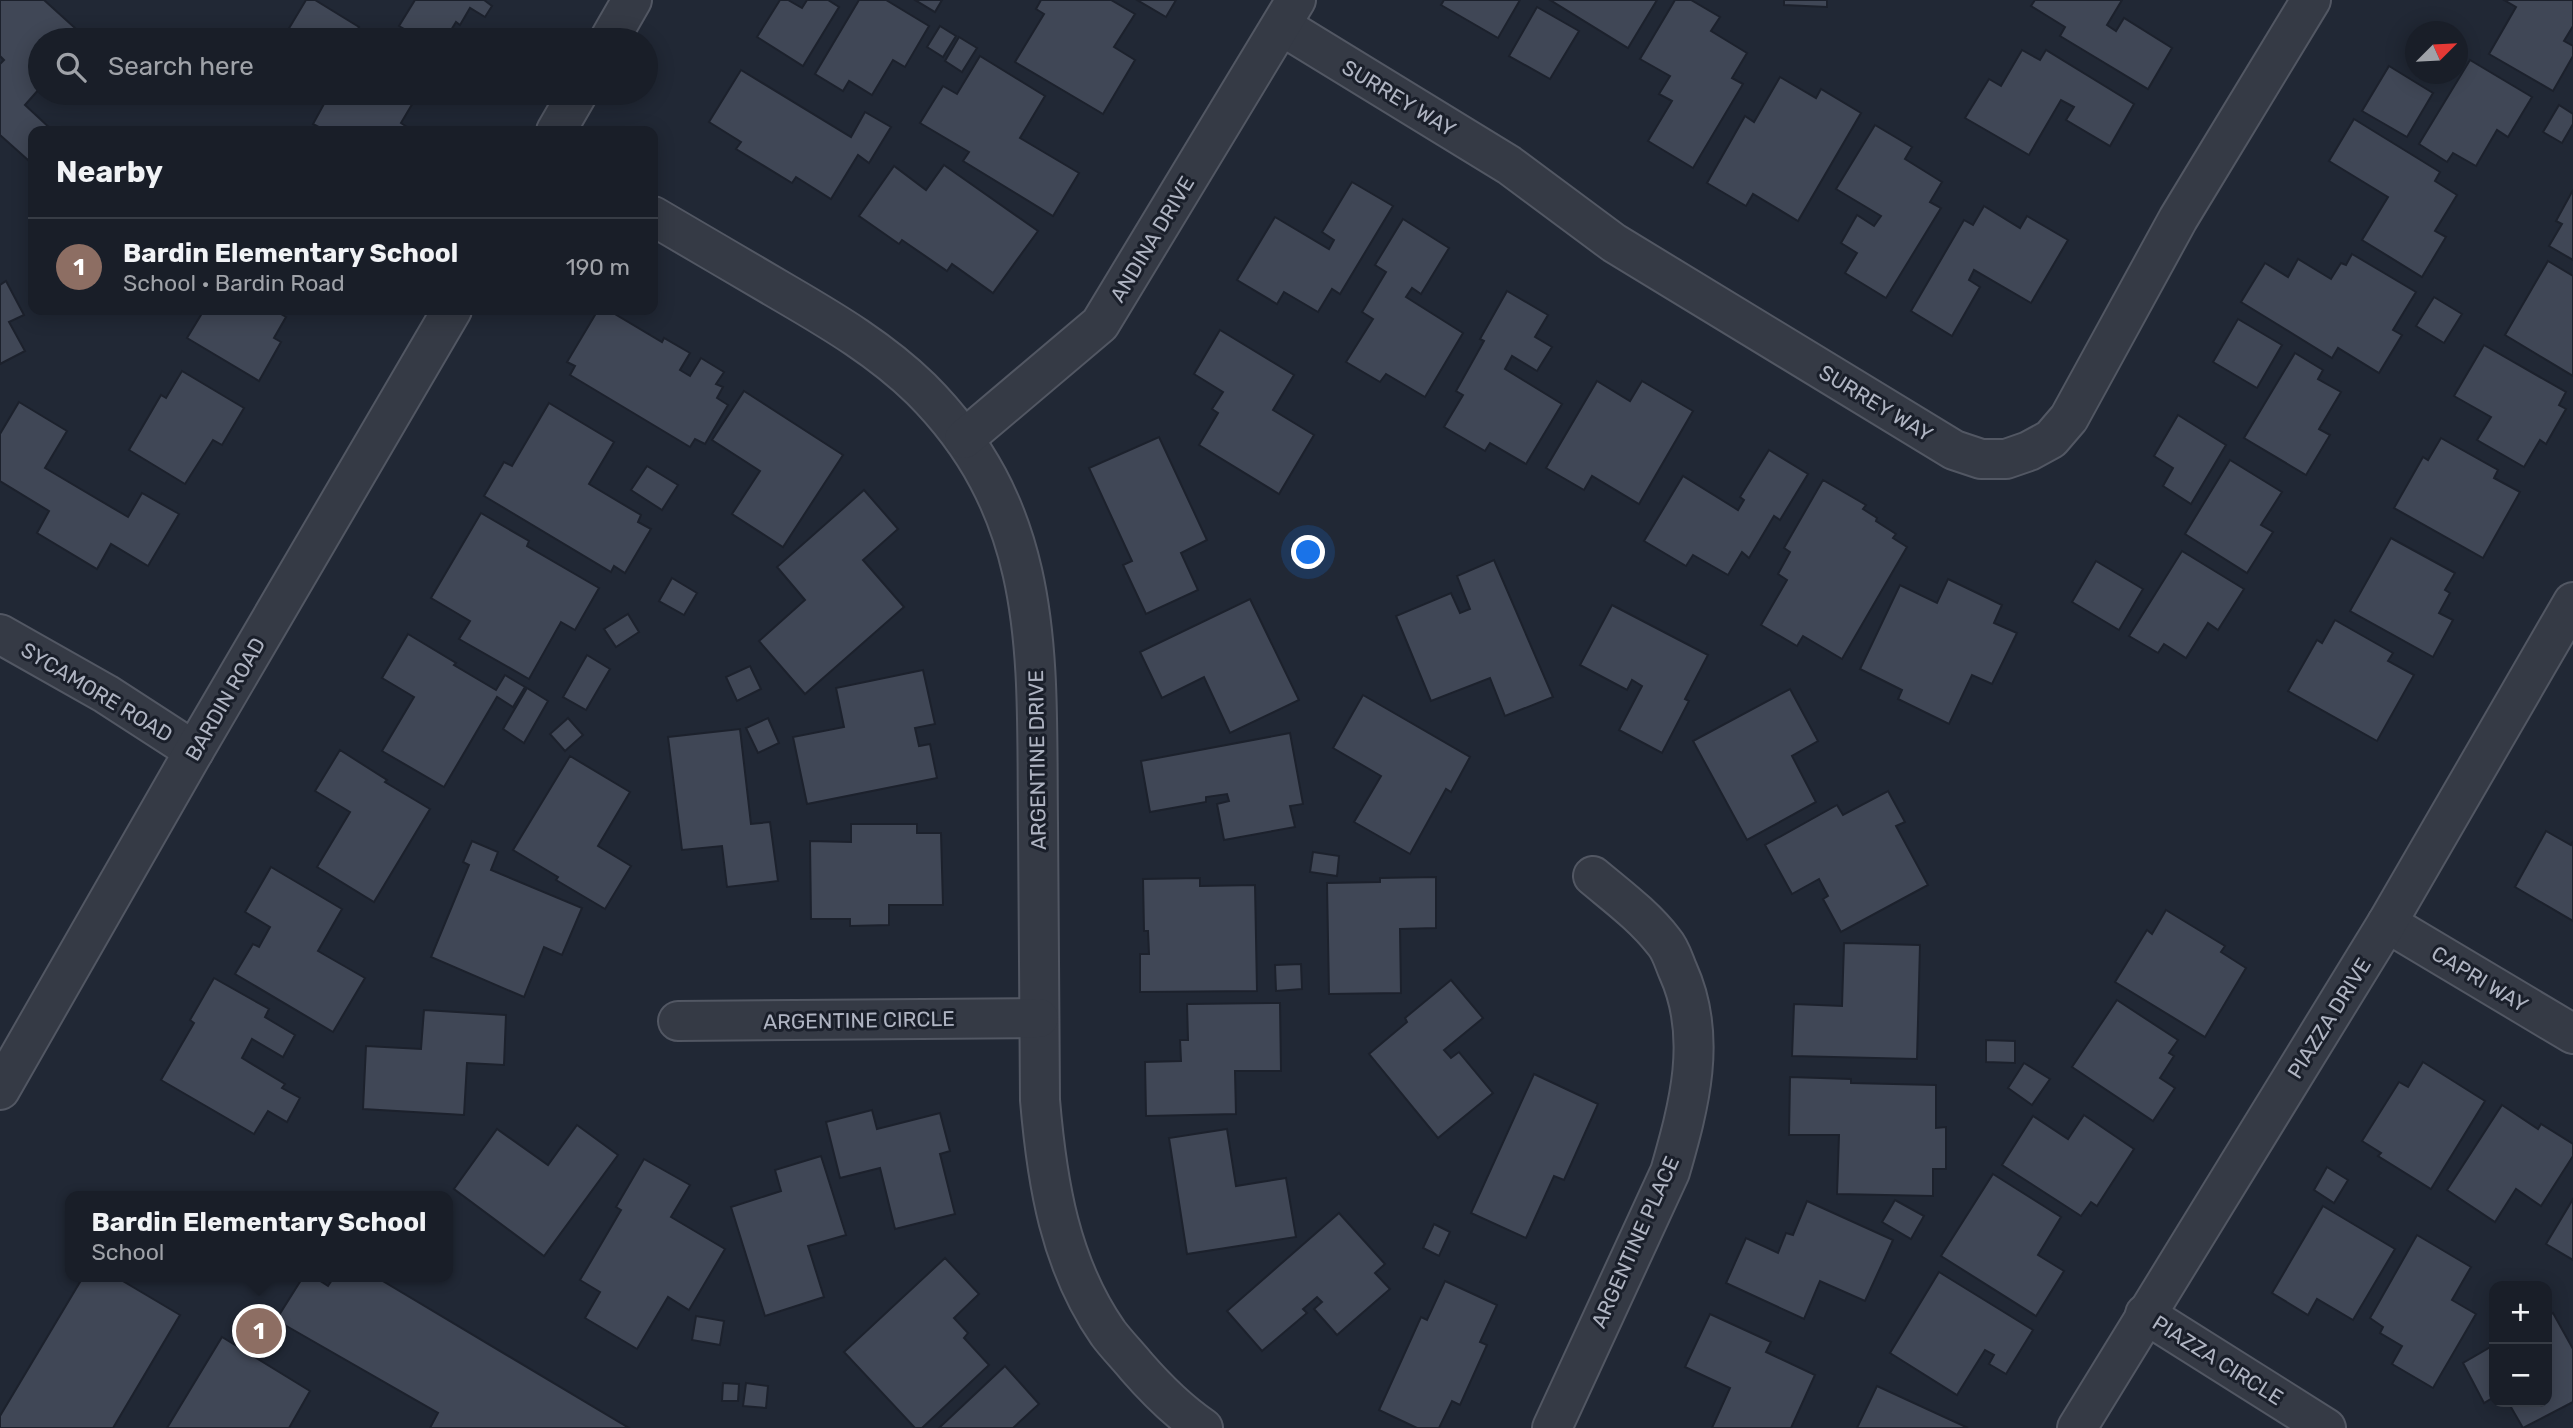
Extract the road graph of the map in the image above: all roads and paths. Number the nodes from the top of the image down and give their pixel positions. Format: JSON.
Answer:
{"nodes":[{"id":1,"x":632,"y":0,"type":"edge"},
{"id":2,"x":2311,"y":0,"type":"edge"},
{"id":3,"x":1289,"y":13,"type":"edge"},
{"id":4,"x":616,"y":28,"type":"edge"},
{"id":5,"x":571,"y":105,"type":"edge"},
{"id":6,"x":559,"y":126,"type":"edge"},
{"id":7,"x":658,"y":219,"type":"edge"},
{"id":8,"x":449,"y":315,"type":"edge"},
{"id":9,"x":964,"y":439,"type":"junction"},
{"id":10,"x":2573,"y":602,"type":"edge"},
{"id":11,"x":0,"y":634,"type":"edge"},
{"id":12,"x":194,"y":751,"type":"junction"},
{"id":13,"x":1593,"y":876,"type":"dead end"},
{"id":14,"x":2387,"y":923,"type":"junction"},
{"id":15,"x":1040,"y":1018,"type":"junction"},
{"id":16,"x":678,"y":1021,"type":"dead end"},
{"id":17,"x":2573,"y":1034,"type":"edge"},
{"id":18,"x":0,"y":1090,"type":"edge"},
{"id":19,"x":2145,"y":1314,"type":"junction"},
{"id":20,"x":1203,"y":1428,"type":"edge"},
{"id":21,"x":1552,"y":1428,"type":"edge"},
{"id":22,"x":2077,"y":1428,"type":"edge"},
{"id":23,"x":2326,"y":1428,"type":"edge"}],
"edges":[{"from":1,"to":4,"type":"street"},
{"from":2,"to":3,"type":"street","name":"SURREY WAY"},
{"from":3,"to":9,"type":"street","name":"ANDINA DRIVE"},
{"from":5,"to":6,"type":"street"},
{"from":7,"to":9,"type":"street","name":"ARGENTINE DRIVE"},
{"from":8,"to":12,"type":"street","name":"BARDIN ROAD"},
{"from":9,"to":15,"type":"street","name":"ARGENTINE DRIVE"},
{"from":10,"to":14,"type":"street","name":"PIAZZA DRIVE"},
{"from":11,"to":12,"type":"street","name":"SYCAMORE ROAD"},
{"from":12,"to":18,"type":"street","name":"BARDIN ROAD"},
{"from":13,"to":21,"type":"street","name":"ARGENTINE PLACE"},
{"from":14,"to":17,"type":"street","name":"CAPRI WAY"},
{"from":14,"to":19,"type":"street","name":"PIAZZA DRIVE"},
{"from":15,"to":16,"type":"street","name":"ARGENTINE CIRCLE"},
{"from":15,"to":20,"type":"street","name":"ARGENTINE DRIVE"},
{"from":19,"to":22,"type":"street","name":"PIAZZA DRIVE"},
{"from":19,"to":23,"type":"street","name":"PIAZZA CIRCLE"}]}
